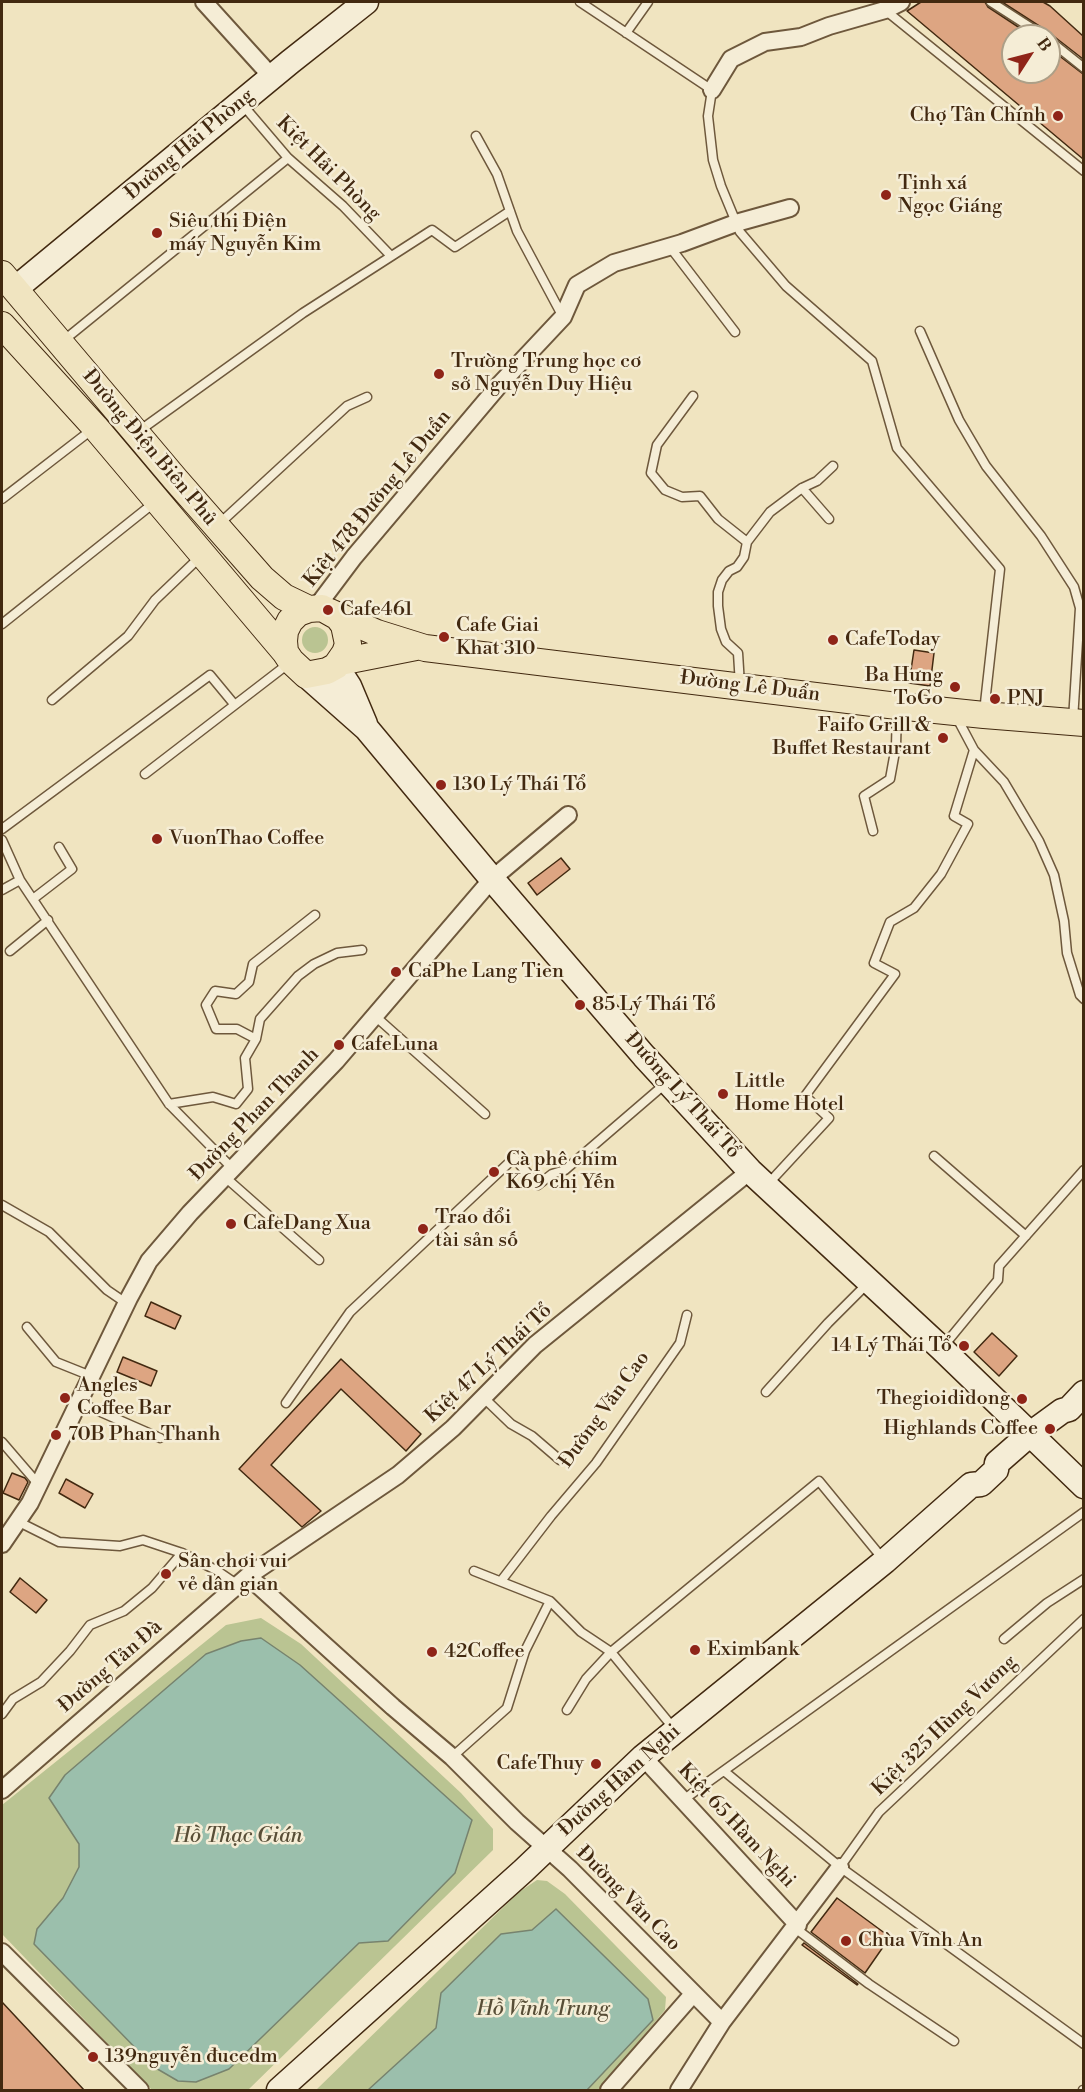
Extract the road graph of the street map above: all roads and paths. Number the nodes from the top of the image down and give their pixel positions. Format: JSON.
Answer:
{"nodes":[{"id":1,"x":204,"y":2,"type":"edge"},
{"id":2,"x":366,"y":2,"type":"edge"},
{"id":3,"x":580,"y":2,"type":"edge"},
{"id":4,"x":648,"y":2,"type":"edge"},
{"id":5,"x":901,"y":2,"type":"edge"},
{"id":6,"x":992,"y":2,"type":"edge"},
{"id":7,"x":885,"y":10,"type":"junction"},
{"id":8,"x":1026,"y":24,"type":"edge"},
{"id":9,"x":626,"y":33,"type":"junction"},
{"id":10,"x":1061,"y":50,"type":"edge"},
{"id":11,"x":1083,"y":68,"type":"edge"},
{"id":12,"x":272,"y":77,"type":"junction"},
{"id":13,"x":712,"y":90,"type":"junction"},
{"id":14,"x":242,"y":103,"type":"junction"},
{"id":15,"x":476,"y":136,"type":"dead end"},
{"id":16,"x":288,"y":158,"type":"junction"},
{"id":17,"x":1083,"y":171,"type":"edge"},
{"id":18,"x":790,"y":208,"type":"dead end"},
{"id":19,"x":510,"y":211,"type":"junction"},
{"id":20,"x":736,"y":223,"type":"junction"},
{"id":21,"x":669,"y":246,"type":"junction"},
{"id":22,"x":392,"y":256,"type":"junction"},
{"id":23,"x":8,"y":281,"type":"edge"},
{"id":24,"x":563,"y":317,"type":"junction"},
{"id":25,"x":2,"y":324,"type":"edge"},
{"id":26,"x":920,"y":331,"type":"dead end"},
{"id":27,"x":735,"y":332,"type":"dead end"},
{"id":28,"x":61,"y":343,"type":"junction"},
{"id":29,"x":693,"y":396,"type":"dead end"},
{"id":30,"x":367,"y":397,"type":"dead end"},
{"id":31,"x":96,"y":427,"type":"junction"},
{"id":32,"x":136,"y":433,"type":"junction"},
{"id":33,"x":833,"y":466,"type":"dead end"},
{"id":34,"x":802,"y":488,"type":"junction"},
{"id":35,"x":2,"y":499,"type":"edge"},
{"id":36,"x":158,"y":500,"type":"junction"},
{"id":37,"x":829,"y":519,"type":"dead end"},
{"id":38,"x":216,"y":527,"type":"junction"},
{"id":39,"x":747,"y":542,"type":"junction"},
{"id":40,"x":203,"y":554,"type":"junction"},
{"id":41,"x":318,"y":610,"type":"junction"},
{"id":42,"x":2,"y":624,"type":"edge"},
{"id":43,"x":416,"y":646,"type":"junction"},
{"id":44,"x":294,"y":663,"type":"junction"},
{"id":45,"x":338,"y":664,"type":"junction"},
{"id":46,"x":740,"y":686,"type":"junction"},
{"id":47,"x":51,"y":700,"type":"dead end"},
{"id":48,"x":234,"y":704,"type":"junction"},
{"id":49,"x":897,"y":706,"type":"junction"},
{"id":50,"x":954,"y":711,"type":"junction"},
{"id":51,"x":984,"y":716,"type":"junction"},
{"id":52,"x":1078,"y":722,"type":"edge"},
{"id":53,"x":367,"y":729,"type":"junction"},
{"id":54,"x":974,"y":750,"type":"junction"},
{"id":55,"x":145,"y":774,"type":"dead end"},
{"id":56,"x":568,"y":815,"type":"dead end"},
{"id":57,"x":2,"y":829,"type":"edge"},
{"id":58,"x":873,"y":831,"type":"dead end"},
{"id":59,"x":2,"y":840,"type":"edge"},
{"id":60,"x":59,"y":847,"type":"dead end"},
{"id":61,"x":492,"y":879,"type":"junction"},
{"id":62,"x":20,"y":880,"type":"junction"},
{"id":63,"x":2,"y":890,"type":"edge"},
{"id":64,"x":33,"y":898,"type":"junction"},
{"id":65,"x":315,"y":915,"type":"dead end"},
{"id":66,"x":48,"y":920,"type":"junction"},
{"id":67,"x":362,"y":950,"type":"dead end"},
{"id":68,"x":10,"y":951,"type":"dead end"},
{"id":69,"x":1083,"y":999,"type":"edge"},
{"id":70,"x":375,"y":1016,"type":"junction"},
{"id":71,"x":256,"y":1039,"type":"junction"},
{"id":72,"x":668,"y":1082,"type":"junction"},
{"id":73,"x":169,"y":1104,"type":"junction"},
{"id":74,"x":485,"y":1114,"type":"dead end"},
{"id":75,"x":934,"y":1156,"type":"dead end"},
{"id":76,"x":1083,"y":1170,"type":"edge"},
{"id":77,"x":229,"y":1173,"type":"junction"},
{"id":78,"x":758,"y":1178,"type":"junction"},
{"id":79,"x":2,"y":1205,"type":"edge"},
{"id":80,"x":1026,"y":1236,"type":"junction"},
{"id":81,"x":319,"y":1260,"type":"dead end"},
{"id":82,"x":870,"y":1282,"type":"junction"},
{"id":83,"x":126,"y":1303,"type":"junction"},
{"id":84,"x":687,"y":1315,"type":"dead end"},
{"id":85,"x":27,"y":1327,"type":"dead end"},
{"id":86,"x":941,"y":1348,"type":"junction"},
{"id":87,"x":91,"y":1376,"type":"junction"},
{"id":88,"x":1083,"y":1386,"type":"edge"},
{"id":89,"x":766,"y":1392,"type":"dead end"},
{"id":90,"x":1083,"y":1393,"type":"edge"},
{"id":91,"x":483,"y":1397,"type":"junction"},
{"id":92,"x":78,"y":1402,"type":"junction"},
{"id":93,"x":286,"y":1403,"type":"dead end"},
{"id":94,"x":1062,"y":1411,"type":"junction"},
{"id":95,"x":1029,"y":1435,"type":"junction"},
{"id":96,"x":160,"y":1438,"type":"dead end"},
{"id":97,"x":2,"y":1442,"type":"edge"},
{"id":98,"x":560,"y":1460,"type":"dead end"},
{"id":99,"x":39,"y":1485,"type":"junction"},
{"id":100,"x":1083,"y":1486,"type":"edge"},
{"id":101,"x":1083,"y":1512,"type":"edge"},
{"id":102,"x":17,"y":1521,"type":"junction"},
{"id":103,"x":2,"y":1544,"type":"edge"},
{"id":104,"x":182,"y":1553,"type":"junction"},
{"id":105,"x":885,"y":1561,"type":"junction"},
{"id":106,"x":474,"y":1571,"type":"dead end"},
{"id":107,"x":1083,"y":1579,"type":"edge"},
{"id":108,"x":243,"y":1581,"type":"junction"},
{"id":109,"x":501,"y":1581,"type":"junction"},
{"id":110,"x":550,"y":1601,"type":"junction"},
{"id":111,"x":1083,"y":1619,"type":"edge"},
{"id":112,"x":1005,"y":1639,"type":"dead end"},
{"id":113,"x":611,"y":1652,"type":"junction"},
{"id":114,"x":567,"y":1710,"type":"dead end"},
{"id":115,"x":2,"y":1714,"type":"edge"},
{"id":116,"x":675,"y":1730,"type":"junction"},
{"id":117,"x":452,"y":1757,"type":"junction"},
{"id":118,"x":643,"y":1757,"type":"junction"},
{"id":119,"x":724,"y":1772,"type":"junction"},
{"id":120,"x":2,"y":1790,"type":"edge"},
{"id":121,"x":683,"y":1800,"type":"junction"},
{"id":122,"x":547,"y":1848,"type":"junction"},
{"id":123,"x":840,"y":1867,"type":"junction"},
{"id":124,"x":797,"y":1927,"type":"junction"},
{"id":125,"x":2,"y":1952,"type":"edge"},
{"id":126,"x":693,"y":1994,"type":"junction"},
{"id":127,"x":722,"y":2022,"type":"junction"},
{"id":128,"x":954,"y":2041,"type":"dead end"},
{"id":129,"x":1083,"y":2044,"type":"edge"},
{"id":130,"x":140,"y":2091,"type":"edge"},
{"id":131,"x":279,"y":2091,"type":"edge"},
{"id":132,"x":609,"y":2091,"type":"edge"},
{"id":133,"x":679,"y":2091,"type":"edge"}],
"edges":[{"from":1,"to":12,"type":"street"},
{"from":2,"to":12,"type":"street","name":"Đường Hải Phòng"},
{"from":3,"to":9,"type":"lane"},
{"from":4,"to":9,"type":"lane"},
{"from":5,"to":7,"type":"street"},
{"from":6,"to":8,"type":"lane"},
{"from":7,"to":13,"type":"street"},
{"from":7,"to":17,"type":"lane"},
{"from":9,"to":13,"type":"lane"},
{"from":10,"to":11,"type":"lane"},
{"from":12,"to":14,"type":"street","name":"Đường Hải Phòng"},
{"from":13,"to":20,"type":"lane"},
{"from":14,"to":16,"type":"lane","name":"Kiệt Hải Phòng"},
{"from":14,"to":23,"type":"street","name":"Đường Hải Phòng"},
{"from":15,"to":19,"type":"lane"},
{"from":16,"to":22,"type":"lane","name":"Kiệt Hải Phòng"},
{"from":16,"to":28,"type":"lane"},
{"from":18,"to":20,"type":"street","name":"Kiệt 478 Đường Lê Duẩn"},
{"from":19,"to":22,"type":"lane"},
{"from":19,"to":24,"type":"lane"},
{"from":20,"to":21,"type":"street","name":"Kiệt 478 Đường Lê Duẩn"},
{"from":20,"to":51,"type":"lane"},
{"from":21,"to":24,"type":"street","name":"Kiệt 478 Đường Lê Duẩn"},
{"from":21,"to":27,"type":"lane"},
{"from":22,"to":32,"type":"lane"},
{"from":23,"to":28,"type":"main road","name":"Đường Điện Biên Phủ"},
{"from":24,"to":41,"type":"street","name":"Kiệt 478 Đường Lê Duẩn"},
{"from":25,"to":31,"type":"main road","name":"Đường Điện Biên Phủ"},
{"from":26,"to":52,"type":"lane"},
{"from":28,"to":32,"type":"main road","name":"Đường Điện Biên Phủ"},
{"from":29,"to":39,"type":"lane"},
{"from":30,"to":38,"type":"lane"},
{"from":31,"to":35,"type":"lane"},
{"from":31,"to":36,"type":"main road","name":"Đường Điện Biên Phủ"},
{"from":32,"to":38,"type":"main road","name":"Đường Điện Biên Phủ"},
{"from":33,"to":34,"type":"lane"},
{"from":34,"to":37,"type":"lane"},
{"from":34,"to":39,"type":"lane"},
{"from":36,"to":40,"type":"main road","name":"Đường Điện Biên Phủ"},
{"from":36,"to":42,"type":"lane"},
{"from":38,"to":41,"type":"main road","name":"Đường Điện Biên Phủ"},
{"from":39,"to":46,"type":"lane"},
{"from":40,"to":44,"type":"main road","name":"Đường Điện Biên Phủ"},
{"from":40,"to":47,"type":"lane"},
{"from":41,"to":43,"type":"main road","name":"Đường Lê Duẩn"},
{"from":41,"to":44,"type":"main road"},
{"from":41,"to":45,"type":"main road"},
{"from":43,"to":45,"type":"main road","name":"Đường Lê Duẩn"},
{"from":43,"to":46,"type":"main road","name":"Đường Lê Duẩn"},
{"from":44,"to":45,"type":"main road"},
{"from":44,"to":48,"type":"lane"},
{"from":44,"to":53,"type":"street","name":"Đường Lý Thái Tổ"},
{"from":45,"to":53,"type":"street","name":"Đường Lý Thái Tổ"},
{"from":46,"to":49,"type":"main road","name":"Đường Lê Duẩn"},
{"from":48,"to":55,"type":"lane"},
{"from":48,"to":57,"type":"lane"},
{"from":49,"to":50,"type":"main road","name":"Đường Lê Duẩn"},
{"from":49,"to":58,"type":"lane"},
{"from":50,"to":51,"type":"main road","name":"Đường Lê Duẩn"},
{"from":50,"to":54,"type":"lane"},
{"from":51,"to":52,"type":"main road","name":"Đường Lê Duẩn"},
{"from":53,"to":61,"type":"street","name":"Đường Lý Thái Tổ"},
{"from":54,"to":69,"type":"lane"},
{"from":54,"to":78,"type":"lane"},
{"from":56,"to":61,"type":"street","name":"Đường Phan Thanh"},
{"from":59,"to":62,"type":"lane"},
{"from":60,"to":64,"type":"lane"},
{"from":61,"to":70,"type":"street","name":"Đường Phan Thanh"},
{"from":61,"to":72,"type":"street","name":"Đường Lý Thái Tổ"},
{"from":62,"to":63,"type":"lane"},
{"from":62,"to":64,"type":"lane"},
{"from":64,"to":66,"type":"lane"},
{"from":65,"to":71,"type":"lane"},
{"from":66,"to":68,"type":"lane"},
{"from":66,"to":73,"type":"lane"},
{"from":67,"to":71,"type":"lane"},
{"from":70,"to":74,"type":"lane"},
{"from":70,"to":77,"type":"street","name":"Đường Phan Thanh"},
{"from":71,"to":73,"type":"lane"},
{"from":72,"to":78,"type":"street","name":"Đường Lý Thái Tổ"},
{"from":72,"to":93,"type":"lane"},
{"from":73,"to":77,"type":"lane"},
{"from":75,"to":80,"type":"lane"},
{"from":76,"to":80,"type":"lane"},
{"from":77,"to":81,"type":"lane"},
{"from":77,"to":83,"type":"street","name":"Đường Phan Thanh"},
{"from":78,"to":82,"type":"street","name":"Đường Lý Thái Tổ"},
{"from":78,"to":91,"type":"street","name":"Kiệt 47 Lý Thái Tổ"},
{"from":79,"to":83,"type":"lane"},
{"from":80,"to":86,"type":"lane"},
{"from":82,"to":86,"type":"street","name":"Đường Lý Thái Tổ"},
{"from":82,"to":89,"type":"lane"},
{"from":83,"to":87,"type":"street","name":"Đường Phan Thanh"},
{"from":84,"to":109,"type":"lane","name":"Đường Văn Cao"},
{"from":85,"to":87,"type":"lane"},
{"from":86,"to":95,"type":"street","name":"Đường Lý Thái Tổ"},
{"from":87,"to":92,"type":"street","name":"Đường Phan Thanh"},
{"from":88,"to":94,"type":"street"},
{"from":90,"to":94,"type":"street"},
{"from":91,"to":98,"type":"lane"},
{"from":91,"to":108,"type":"street","name":"Kiệt 47 Lý Thái Tổ"},
{"from":92,"to":96,"type":"lane"},
{"from":92,"to":99,"type":"street","name":"Đường Phan Thanh"},
{"from":94,"to":95,"type":"street","name":"Đường Hàm Nghi"},
{"from":95,"to":100,"type":"street","name":"Đường Lý Thái Tổ"},
{"from":95,"to":105,"type":"street","name":"Đường Hàm Nghi"},
{"from":97,"to":99,"type":"lane"},
{"from":99,"to":102,"type":"street","name":"Đường Phan Thanh"},
{"from":101,"to":119,"type":"lane"},
{"from":102,"to":103,"type":"street","name":"Đường Phan Thanh"},
{"from":102,"to":104,"type":"lane"},
{"from":104,"to":108,"type":"lane"},
{"from":104,"to":115,"type":"lane"},
{"from":105,"to":113,"type":"lane"},
{"from":105,"to":116,"type":"street","name":"Đường Hàm Nghi"},
{"from":106,"to":109,"type":"lane"},
{"from":107,"to":112,"type":"lane"},
{"from":108,"to":117,"type":"street","name":"Đường Văn Cao"},
{"from":108,"to":120,"type":"street","name":"Đường Tản Đà"},
{"from":109,"to":110,"type":"lane"},
{"from":110,"to":113,"type":"lane"},
{"from":110,"to":117,"type":"lane"},
{"from":111,"to":123,"type":"lane","name":"Kiệt 325 Hùng Vương"},
{"from":113,"to":114,"type":"lane"},
{"from":113,"to":116,"type":"lane"},
{"from":116,"to":118,"type":"street","name":"Đường Hàm Nghi"},
{"from":117,"to":122,"type":"street","name":"Đường Văn Cao"},
{"from":118,"to":121,"type":"street","name":"Kiệt 65 Hàm Nghi"},
{"from":118,"to":122,"type":"street","name":"Đường Hàm Nghi"},
{"from":119,"to":121,"type":"lane"},
{"from":119,"to":123,"type":"lane"},
{"from":121,"to":124,"type":"street","name":"Kiệt 65 Hàm Nghi"},
{"from":122,"to":126,"type":"street","name":"Đường Văn Cao"},
{"from":122,"to":131,"type":"street","name":"Đường Hàm Nghi"},
{"from":123,"to":124,"type":"street"},
{"from":123,"to":129,"type":"lane"},
{"from":124,"to":127,"type":"street"},
{"from":124,"to":128,"type":"lane"},
{"from":125,"to":130,"type":"street"},
{"from":126,"to":127,"type":"street","name":"Đường Văn Cao"},
{"from":126,"to":132,"type":"street"},
{"from":127,"to":133,"type":"street"}]}
